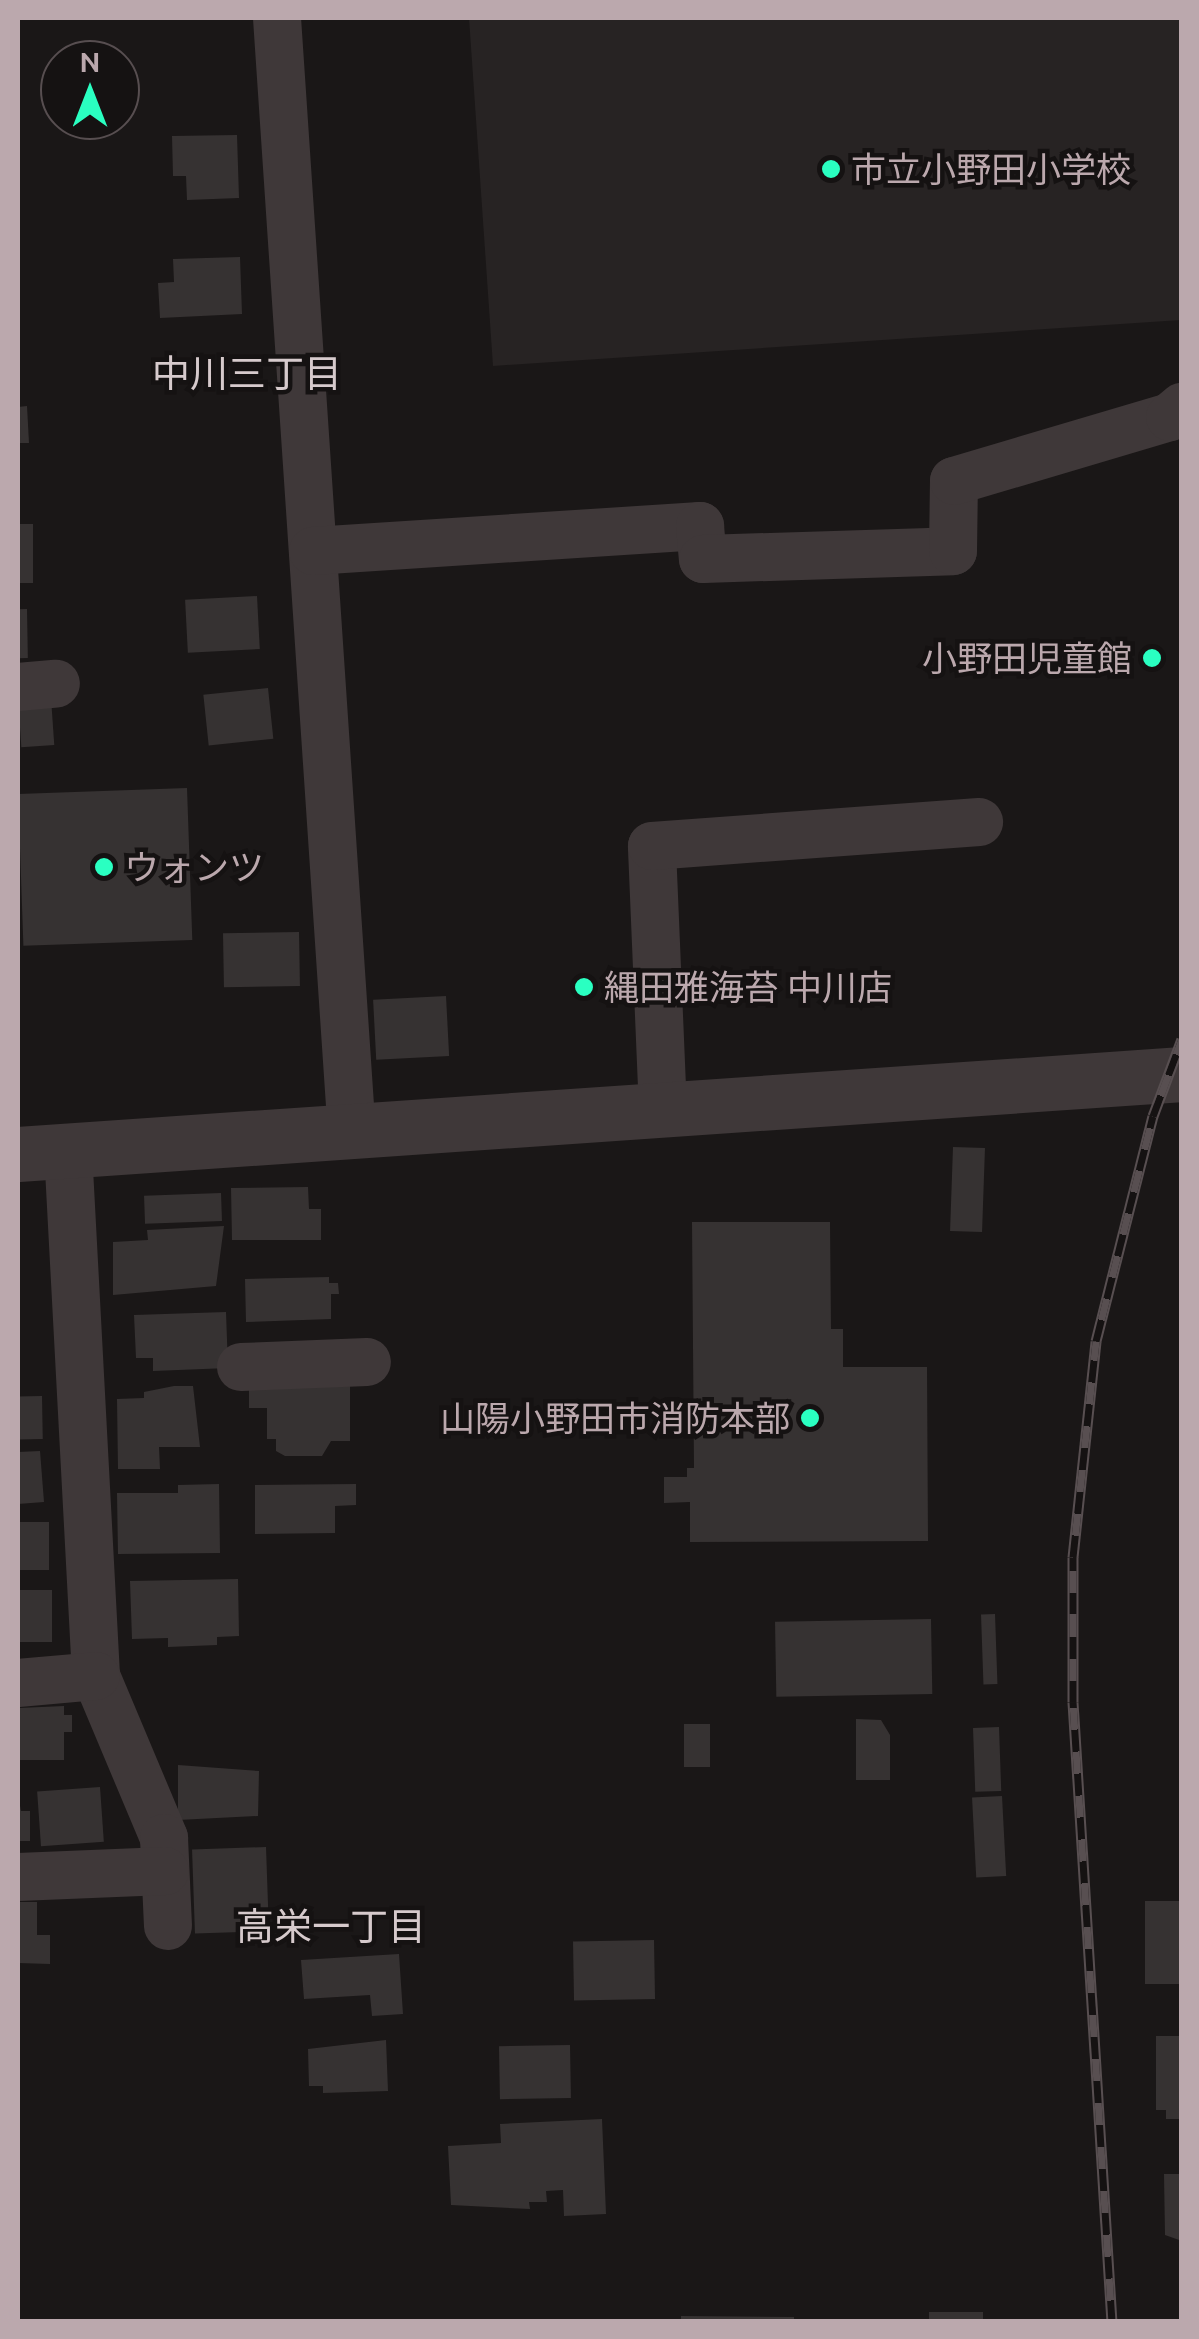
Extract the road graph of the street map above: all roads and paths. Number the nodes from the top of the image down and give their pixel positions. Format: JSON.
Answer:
{"nodes":[{"id":1,"x":277,"y":18,"type":"edge"},
{"id":2,"x":1182,"y":407,"type":"edge"},
{"id":3,"x":313,"y":551,"type":"junction"},
{"id":4,"x":980,"y":822,"type":"dead end"},
{"id":5,"x":1182,"y":1074,"type":"edge"},
{"id":6,"x":663,"y":1110,"type":"junction"},
{"id":7,"x":352,"y":1134,"type":"junction"},
{"id":8,"x":43,"y":1152,"type":"edge"},
{"id":9,"x":366,"y":1362,"type":"dead end"},
{"id":10,"x":241,"y":1367,"type":"dead end"},
{"id":11,"x":96,"y":1676,"type":"junction"},
{"id":12,"x":18,"y":1682,"type":"edge"},
{"id":13,"x":165,"y":1871,"type":"junction"},
{"id":14,"x":18,"y":1878,"type":"edge"},
{"id":15,"x":168,"y":1926,"type":"dead end"}],
"edges":[{"from":1,"to":3,"type":"street"},
{"from":2,"to":3,"type":"street"},
{"from":3,"to":7,"type":"street"},
{"from":4,"to":6,"type":"street"},
{"from":5,"to":6,"type":"street"},
{"from":6,"to":7,"type":"street"},
{"from":7,"to":8,"type":"street"},
{"from":8,"to":11,"type":"street"},
{"from":9,"to":10,"type":"street"},
{"from":11,"to":12,"type":"street"},
{"from":11,"to":13,"type":"street"},
{"from":13,"to":14,"type":"street"},
{"from":13,"to":15,"type":"street"}]}
